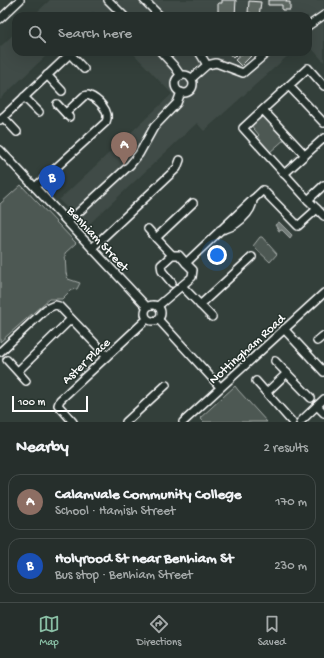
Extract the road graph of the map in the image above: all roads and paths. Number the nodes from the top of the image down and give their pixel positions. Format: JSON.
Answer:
{"nodes":[{"id":1,"x":20,"y":0,"type":"edge"},
{"id":2,"x":108,"y":0,"type":"edge"},
{"id":3,"x":144,"y":0,"type":"edge"},
{"id":4,"x":120,"y":12,"type":"edge"},
{"id":5,"x":156,"y":12,"type":"edge"},
{"id":6,"x":324,"y":15,"type":"edge"},
{"id":7,"x":0,"y":19,"type":"edge"},
{"id":8,"x":312,"y":22,"type":"edge"},
{"id":9,"x":68,"y":56,"type":"edge"},
{"id":10,"x":73,"y":56,"type":"edge"},
{"id":11,"x":164,"y":56,"type":"edge"},
{"id":12,"x":202,"y":56,"type":"edge"},
{"id":13,"x":263,"y":56,"type":"edge"},
{"id":14,"x":207,"y":64,"type":"junction"},
{"id":15,"x":84,"y":69,"type":"dead end"},
{"id":16,"x":48,"y":75,"type":"junction"},
{"id":17,"x":181,"y":76,"type":"junction"},
{"id":18,"x":191,"y":79,"type":"junction"},
{"id":19,"x":289,"y":86,"type":"junction"},
{"id":20,"x":324,"y":86,"type":"edge"},
{"id":21,"x":62,"y":90,"type":"dead end"},
{"id":22,"x":182,"y":92,"type":"junction"},
{"id":23,"x":24,"y":97,"type":"junction"},
{"id":24,"x":57,"y":104,"type":"dead end"},
{"id":25,"x":263,"y":110,"type":"junction"},
{"id":26,"x":39,"y":112,"type":"dead end"},
{"id":27,"x":2,"y":118,"type":"edge"},
{"id":28,"x":324,"y":123,"type":"edge"},
{"id":29,"x":18,"y":132,"type":"dead end"},
{"id":30,"x":324,"y":138,"type":"edge"},
{"id":31,"x":0,"y":150,"type":"edge"},
{"id":32,"x":305,"y":155,"type":"junction"},
{"id":33,"x":3,"y":159,"type":"edge"},
{"id":34,"x":180,"y":160,"type":"dead end"},
{"id":35,"x":284,"y":174,"type":"junction"},
{"id":36,"x":324,"y":185,"type":"edge"},
{"id":37,"x":35,"y":187,"type":"junction"},
{"id":38,"x":308,"y":200,"type":"junction"},
{"id":39,"x":193,"y":203,"type":"dead end"},
{"id":40,"x":317,"y":209,"type":"junction"},
{"id":41,"x":324,"y":216,"type":"edge"},
{"id":42,"x":68,"y":222,"type":"junction"},
{"id":43,"x":148,"y":229,"type":"dead end"},
{"id":44,"x":156,"y":238,"type":"junction"},
{"id":45,"x":92,"y":248,"type":"junction"},
{"id":46,"x":172,"y":255,"type":"junction"},
{"id":47,"x":252,"y":257,"type":"dead end"},
{"id":48,"x":186,"y":263,"type":"junction"},
{"id":49,"x":172,"y":283,"type":"dead end"},
{"id":50,"x":182,"y":286,"type":"junction"},
{"id":51,"x":324,"y":293,"type":"edge"},
{"id":52,"x":200,"y":305,"type":"junction"},
{"id":53,"x":147,"y":306,"type":"junction"},
{"id":54,"x":158,"y":306,"type":"junction"},
{"id":55,"x":212,"y":317,"type":"dead end"},
{"id":56,"x":72,"y":319,"type":"junction"},
{"id":57,"x":147,"y":319,"type":"junction"},
{"id":58,"x":158,"y":319,"type":"junction"},
{"id":59,"x":284,"y":329,"type":"junction"},
{"id":60,"x":324,"y":336,"type":"edge"},
{"id":61,"x":317,"y":341,"type":"dead end"},
{"id":62,"x":0,"y":352,"type":"edge"},
{"id":63,"x":107,"y":356,"type":"junction"},
{"id":64,"x":6,"y":360,"type":"dead end"},
{"id":65,"x":275,"y":361,"type":"dead end"},
{"id":66,"x":18,"y":371,"type":"junction"},
{"id":67,"x":324,"y":372,"type":"edge"},
{"id":68,"x":287,"y":373,"type":"junction"},
{"id":69,"x":26,"y":381,"type":"dead end"},
{"id":70,"x":256,"y":381,"type":"dead end"},
{"id":71,"x":166,"y":385,"type":"dead end"},
{"id":72,"x":220,"y":387,"type":"junction"},
{"id":73,"x":267,"y":392,"type":"junction"},
{"id":74,"x":311,"y":398,"type":"dead end"},
{"id":75,"x":324,"y":399,"type":"edge"},
{"id":76,"x":317,"y":406,"type":"junction"},
{"id":77,"x":324,"y":413,"type":"edge"},
{"id":78,"x":73,"y":422,"type":"edge"},
{"id":79,"x":126,"y":422,"type":"edge"},
{"id":80,"x":183,"y":422,"type":"edge"},
{"id":81,"x":292,"y":422,"type":"edge"},
{"id":82,"x":300,"y":422,"type":"edge"}],
"edges":[{"from":1,"to":7,"type":"street"},
{"from":2,"to":4,"type":"street"},
{"from":3,"to":5,"type":"street"},
{"from":6,"to":8,"type":"street"},
{"from":9,"to":16,"type":"street"},
{"from":10,"to":15,"type":"street"},
{"from":11,"to":17,"type":"street"},
{"from":12,"to":14,"type":"street"},
{"from":13,"to":14,"type":"street"},
{"from":14,"to":18,"type":"street"},
{"from":16,"to":21,"type":"street"},
{"from":16,"to":23,"type":"street"},
{"from":17,"to":18,"type":"street"},
{"from":17,"to":22,"type":"street"},
{"from":18,"to":22,"type":"street"},
{"from":19,"to":20,"type":"street"},
{"from":19,"to":25,"type":"street"},
{"from":19,"to":28,"type":"street"},
{"from":22,"to":42,"type":"street"},
{"from":23,"to":26,"type":"street"},
{"from":23,"to":27,"type":"street"},
{"from":24,"to":37,"type":"street"},
{"from":25,"to":32,"type":"street"},
{"from":25,"to":35,"type":"street"},
{"from":27,"to":29,"type":"street"},
{"from":30,"to":32,"type":"street"},
{"from":31,"to":33,"type":"street","name":"Benhiam Street"},
{"from":32,"to":35,"type":"street"},
{"from":33,"to":37,"type":"street","name":"Benhiam Street"},
{"from":34,"to":45,"type":"street"},
{"from":35,"to":38,"type":"street"},
{"from":36,"to":38,"type":"street"},
{"from":37,"to":42,"type":"street","name":"Benhiam Street"},
{"from":38,"to":40,"type":"street"},
{"from":39,"to":44,"type":"street"},
{"from":40,"to":41,"type":"street"},
{"from":40,"to":48,"type":"street"},
{"from":42,"to":45,"type":"street","name":"Benhiam Street"},
{"from":43,"to":44,"type":"street"},
{"from":44,"to":46,"type":"street"},
{"from":45,"to":53,"type":"street","name":"Benhiam Street"},
{"from":46,"to":48,"type":"street"},
{"from":46,"to":49,"type":"street"},
{"from":47,"to":52,"type":"street"},
{"from":48,"to":50,"type":"street"},
{"from":50,"to":52,"type":"street"},
{"from":50,"to":54,"type":"street"},
{"from":51,"to":59,"type":"street","name":"Nottingham Road"},
{"from":52,"to":55,"type":"street"},
{"from":53,"to":54,"type":"street"},
{"from":53,"to":57,"type":"street"},
{"from":54,"to":58,"type":"street"},
{"from":56,"to":62,"type":"street"},
{"from":56,"to":63,"type":"street"},
{"from":56,"to":66,"type":"street"},
{"from":57,"to":58,"type":"street"},
{"from":57,"to":63,"type":"street","name":"Aster Place"},
{"from":58,"to":72,"type":"street"},
{"from":59,"to":67,"type":"street"},
{"from":59,"to":72,"type":"street","name":"Nottingham Road"},
{"from":60,"to":61,"type":"street"},
{"from":63,"to":78,"type":"street","name":"Aster Place"},
{"from":64,"to":66,"type":"street"},
{"from":65,"to":68,"type":"street"},
{"from":66,"to":69,"type":"street"},
{"from":68,"to":73,"type":"street"},
{"from":68,"to":74,"type":"street"},
{"from":70,"to":73,"type":"street"},
{"from":71,"to":79,"type":"street"},
{"from":72,"to":80,"type":"street","name":"Nottingham Road"},
{"from":73,"to":81,"type":"street"},
{"from":75,"to":76,"type":"street"},
{"from":76,"to":77,"type":"street"},
{"from":76,"to":82,"type":"street"}]}
